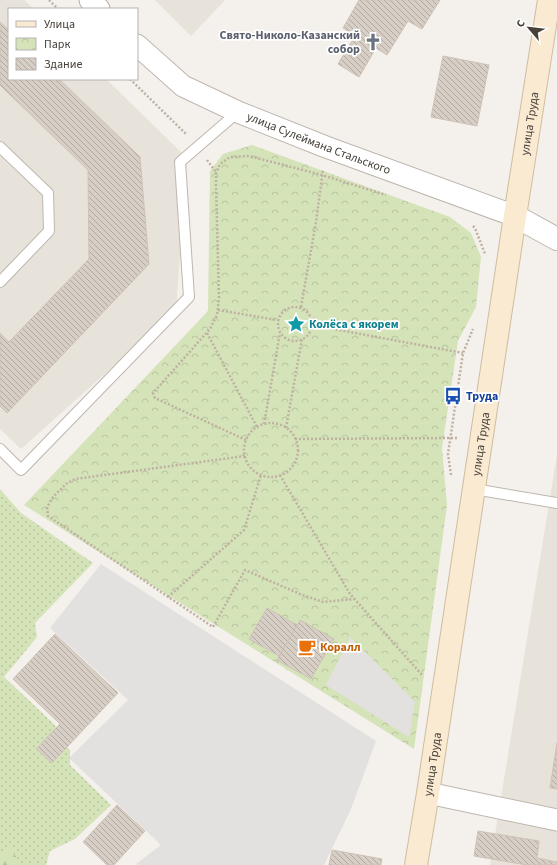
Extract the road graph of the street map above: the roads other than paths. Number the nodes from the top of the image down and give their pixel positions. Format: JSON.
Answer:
{"nodes":[{"id":1,"x":90,"y":0,"type":"edge"},
{"id":2,"x":549,"y":0,"type":"edge"},
{"id":3,"x":98,"y":8,"type":"edge"},
{"id":4,"x":138,"y":46,"type":"edge"},
{"id":5,"x":238,"y":112,"type":"junction"},
{"id":6,"x":0,"y":147,"type":"edge"},
{"id":7,"x":515,"y":216,"type":"junction"},
{"id":8,"x":557,"y":239,"type":"edge"},
{"id":9,"x":0,"y":282,"type":"edge"},
{"id":10,"x":0,"y":449,"type":"edge"},
{"id":11,"x":474,"y":489,"type":"junction"},
{"id":12,"x":557,"y":503,"type":"edge"},
{"id":13,"x":428,"y":793,"type":"junction"},
{"id":14,"x":557,"y":820,"type":"edge"},
{"id":15,"x":416,"y":865,"type":"edge"}],
"edges":[{"from":1,"to":3,"type":"street"},
{"from":2,"to":7,"type":"main road","name":"улица Труда"},
{"from":4,"to":5,"type":"street","name":"улица Сулеймана Стальского"},
{"from":5,"to":7,"type":"street","name":"улица Сулеймана Стальского"},
{"from":5,"to":10,"type":"lane"},
{"from":6,"to":9,"type":"lane"},
{"from":7,"to":8,"type":"street"},
{"from":7,"to":11,"type":"main road","name":"улица Труда"},
{"from":11,"to":12,"type":"lane"},
{"from":11,"to":13,"type":"main road","name":"улица Труда"},
{"from":13,"to":14,"type":"street"},
{"from":13,"to":15,"type":"main road","name":"улица Труда"}]}
